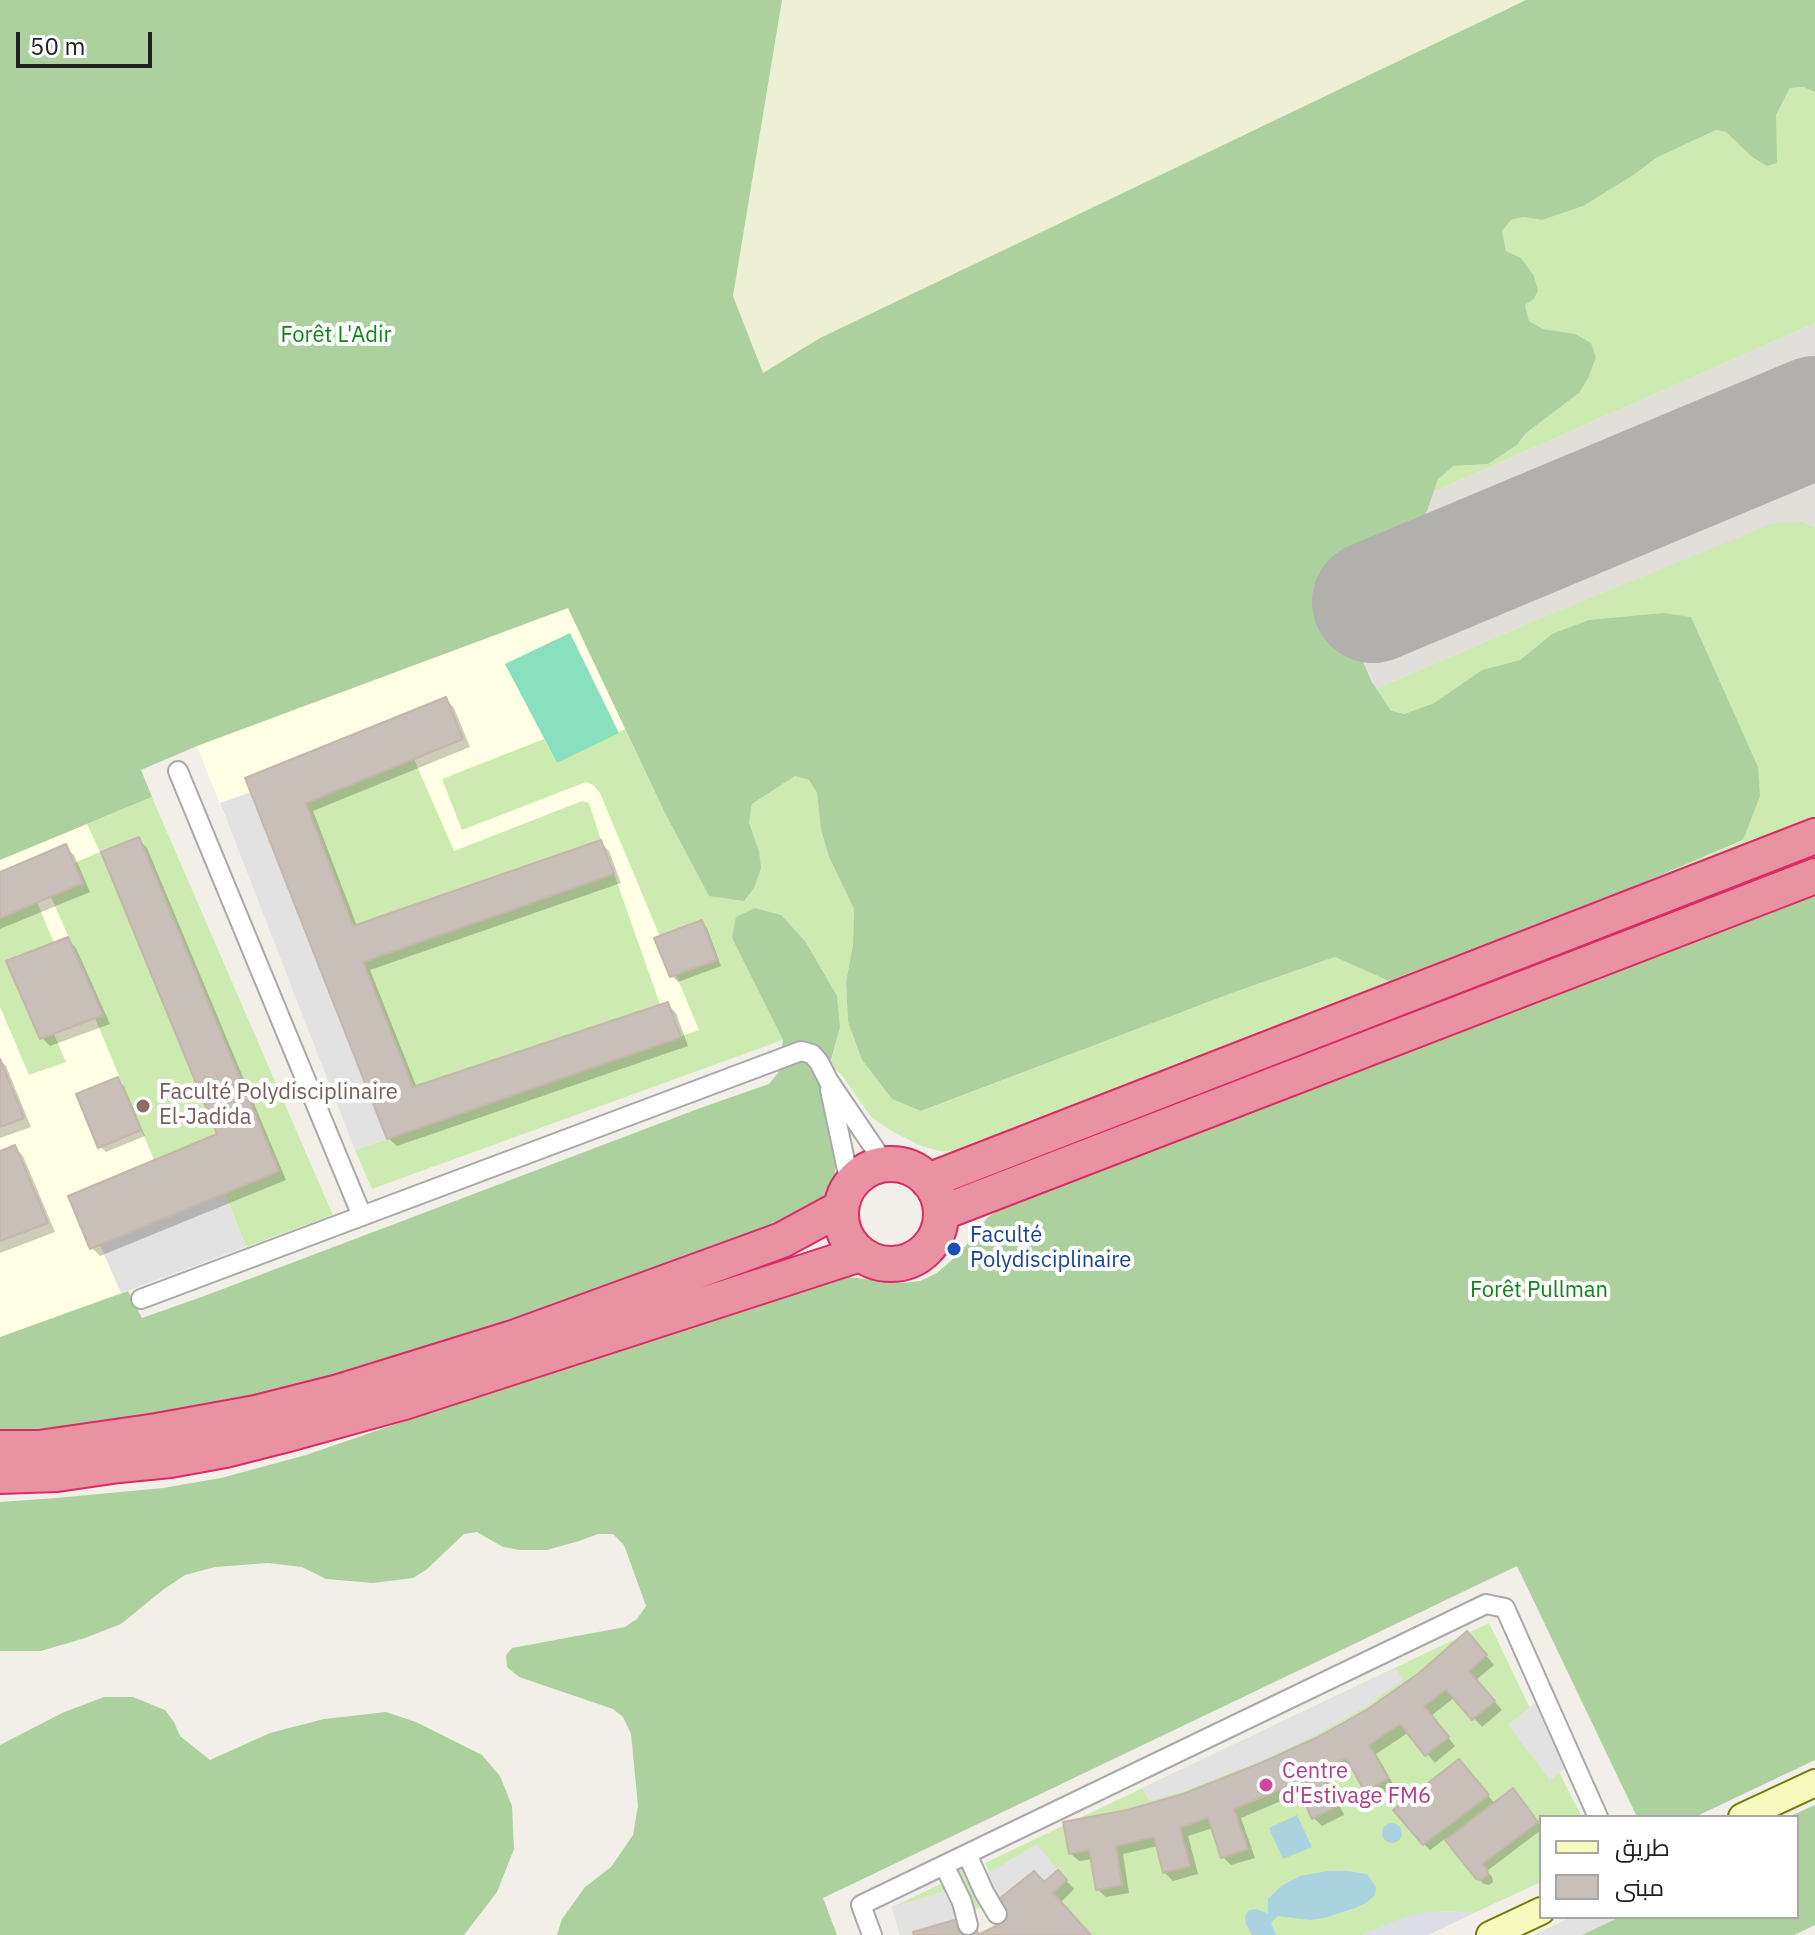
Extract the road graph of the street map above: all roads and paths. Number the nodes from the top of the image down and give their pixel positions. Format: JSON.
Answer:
{"nodes":[{"id":1,"x":178,"y":771,"type":"dead end"},
{"id":2,"x":1815,"y":836,"type":"edge"},
{"id":3,"x":1815,"y":876,"type":"edge"},
{"id":4,"x":828,"y":1080,"type":"junction"},
{"id":5,"x":885,"y":1164,"type":"junction"},
{"id":6,"x":928,"y":1181,"type":"junction"},
{"id":7,"x":846,"y":1196,"type":"junction"},
{"id":8,"x":941,"y":1213,"type":"junction"},
{"id":9,"x":362,"y":1216,"type":"junction"},
{"id":10,"x":860,"y":1254,"type":"junction"},
{"id":11,"x":141,"y":1299,"type":"dead end"},
{"id":12,"x":0,"y":1448,"type":"edge"},
{"id":13,"x":0,"y":1476,"type":"edge"},
{"id":14,"x":1815,"y":1783,"type":"edge"},
{"id":15,"x":1597,"y":1815,"type":"edge"},
{"id":16,"x":1746,"y":1815,"type":"edge"},
{"id":17,"x":967,"y":1854,"type":"junction"},
{"id":18,"x":944,"y":1865,"type":"junction"},
{"id":19,"x":1539,"y":1912,"type":"edge"},
{"id":20,"x":872,"y":1935,"type":"edge"},
{"id":21,"x":1490,"y":1935,"type":"edge"}],
"edges":[{"from":1,"to":9,"type":"street"},
{"from":2,"to":6,"type":"highway"},
{"from":3,"to":8,"type":"highway"},
{"from":4,"to":5,"type":"street"},
{"from":4,"to":7,"type":"street"},
{"from":4,"to":9,"type":"street"},
{"from":5,"to":6,"type":"highway"},
{"from":5,"to":7,"type":"highway"},
{"from":6,"to":8,"type":"highway"},
{"from":7,"to":10,"type":"highway"},
{"from":7,"to":12,"type":"highway"},
{"from":8,"to":10,"type":"highway"},
{"from":9,"to":11,"type":"street"},
{"from":10,"to":13,"type":"highway"},
{"from":14,"to":16,"type":"street"},
{"from":15,"to":17,"type":"street"},
{"from":17,"to":18,"type":"street"},
{"from":17,"to":18,"type":"street"},
{"from":18,"to":20,"type":"street"},
{"from":19,"to":21,"type":"street"}]}
